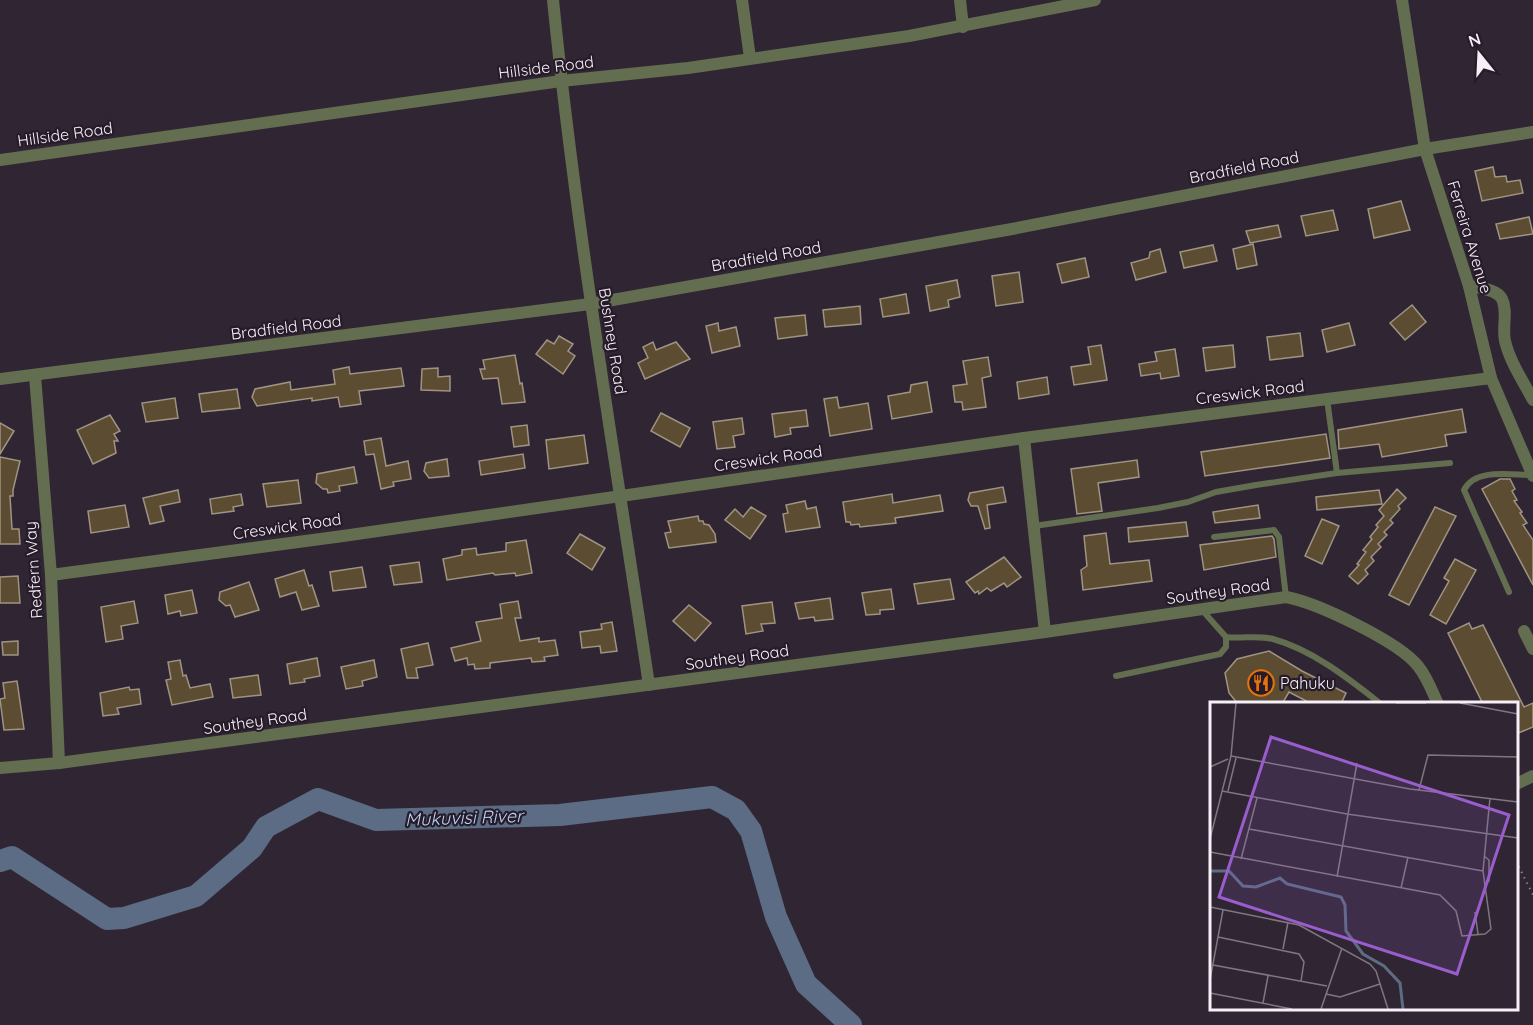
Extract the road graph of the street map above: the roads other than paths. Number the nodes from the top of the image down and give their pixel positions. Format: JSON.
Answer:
{"nodes":[{"id":1,"x":553,"y":0,"type":"edge"},
{"id":2,"x":742,"y":0,"type":"edge"},
{"id":3,"x":960,"y":0,"type":"edge"},
{"id":4,"x":1095,"y":0,"type":"edge"},
{"id":5,"x":1402,"y":0,"type":"edge"},
{"id":6,"x":963,"y":27,"type":"junction"},
{"id":7,"x":750,"y":58,"type":"junction"},
{"id":8,"x":561,"y":81,"type":"junction"},
{"id":9,"x":1533,"y":132,"type":"edge"},
{"id":10,"x":1425,"y":149,"type":"junction"},
{"id":11,"x":0,"y":160,"type":"edge"},
{"id":12,"x":1469,"y":286,"type":"junction"},
{"id":13,"x":590,"y":304,"type":"junction"},
{"id":14,"x":35,"y":375,"type":"junction"},
{"id":15,"x":1491,"y":378,"type":"junction"},
{"id":16,"x":0,"y":379,"type":"edge"},
{"id":17,"x":1327,"y":399,"type":"junction"},
{"id":18,"x":1533,"y":400,"type":"edge"},
{"id":19,"x":1024,"y":438,"type":"junction"},
{"id":20,"x":1533,"y":445,"type":"edge"},
{"id":21,"x":1524,"y":455,"type":"junction"},
{"id":22,"x":1449,"y":463,"type":"dead end"},
{"id":23,"x":1336,"y":473,"type":"junction"},
{"id":24,"x":1533,"y":476,"type":"edge"},
{"id":25,"x":621,"y":495,"type":"junction"},
{"id":26,"x":1033,"y":526,"type":"junction"},
{"id":27,"x":1214,"y":537,"type":"dead end"},
{"id":28,"x":51,"y":575,"type":"junction"},
{"id":29,"x":1509,"y":592,"type":"dead end"},
{"id":30,"x":1286,"y":597,"type":"junction"},
{"id":31,"x":1202,"y":610,"type":"junction"},
{"id":32,"x":1524,"y":631,"type":"dead end"},
{"id":33,"x":1045,"y":632,"type":"junction"},
{"id":34,"x":1226,"y":637,"type":"junction"},
{"id":35,"x":1533,"y":649,"type":"edge"},
{"id":36,"x":1116,"y":676,"type":"dead end"},
{"id":37,"x":648,"y":685,"type":"junction"},
{"id":38,"x":1378,"y":702,"type":"edge"},
{"id":39,"x":1437,"y":702,"type":"edge"},
{"id":40,"x":59,"y":763,"type":"junction"},
{"id":41,"x":0,"y":768,"type":"edge"},
{"id":42,"x":1533,"y":776,"type":"edge"},
{"id":43,"x":1518,"y":783,"type":"edge"}],
"edges":[{"from":1,"to":8,"type":"street","name":"Bushney Road"},
{"from":2,"to":7,"type":"street"},
{"from":3,"to":6,"type":"street"},
{"from":4,"to":6,"type":"street","name":"Hillside Road"},
{"from":5,"to":10,"type":"street","name":"Ferreira Avenue"},
{"from":6,"to":7,"type":"street","name":"Hillside Road"},
{"from":7,"to":8,"type":"street","name":"Hillside Road"},
{"from":8,"to":11,"type":"street","name":"Hillside Road"},
{"from":8,"to":13,"type":"street","name":"Bushney Road"},
{"from":9,"to":10,"type":"street","name":"Bradfield Road"},
{"from":10,"to":12,"type":"street","name":"Ferreira Avenue"},
{"from":10,"to":13,"type":"street","name":"Bradfield Road"},
{"from":12,"to":15,"type":"street","name":"Ferreira Avenue"},
{"from":12,"to":18,"type":"street"},
{"from":13,"to":14,"type":"street","name":"Bradfield Road"},
{"from":13,"to":25,"type":"street","name":"Bushney Road"},
{"from":14,"to":16,"type":"street","name":"Bradfield Road"},
{"from":14,"to":28,"type":"street","name":"Redfern Way"},
{"from":15,"to":17,"type":"street","name":"Creswick Road"},
{"from":15,"to":21,"type":"street","name":"Ferreira Avenue"},
{"from":17,"to":19,"type":"street","name":"Creswick Road"},
{"from":17,"to":23,"type":"lane"},
{"from":19,"to":25,"type":"street","name":"Creswick Road"},
{"from":19,"to":26,"type":"street"},
{"from":20,"to":21,"type":"street"},
{"from":21,"to":24,"type":"street","name":"Ferreira Avenue"},
{"from":22,"to":23,"type":"lane"},
{"from":23,"to":26,"type":"lane"},
{"from":24,"to":29,"type":"lane"},
{"from":25,"to":28,"type":"street","name":"Creswick Road"},
{"from":25,"to":37,"type":"street","name":"Bushney Road"},
{"from":26,"to":33,"type":"street"},
{"from":27,"to":30,"type":"lane"},
{"from":28,"to":40,"type":"street","name":"Redfern Way"},
{"from":30,"to":31,"type":"street","name":"Southey Road"},
{"from":30,"to":39,"type":"street","name":"Southey Road"},
{"from":31,"to":33,"type":"street","name":"Southey Road"},
{"from":31,"to":34,"type":"lane"},
{"from":32,"to":35,"type":"street"},
{"from":33,"to":37,"type":"street","name":"Southey Road"},
{"from":34,"to":36,"type":"lane"},
{"from":34,"to":38,"type":"lane"},
{"from":37,"to":40,"type":"street","name":"Southey Road"},
{"from":40,"to":41,"type":"street","name":"Southey Road"},
{"from":42,"to":43,"type":"street"}]}
